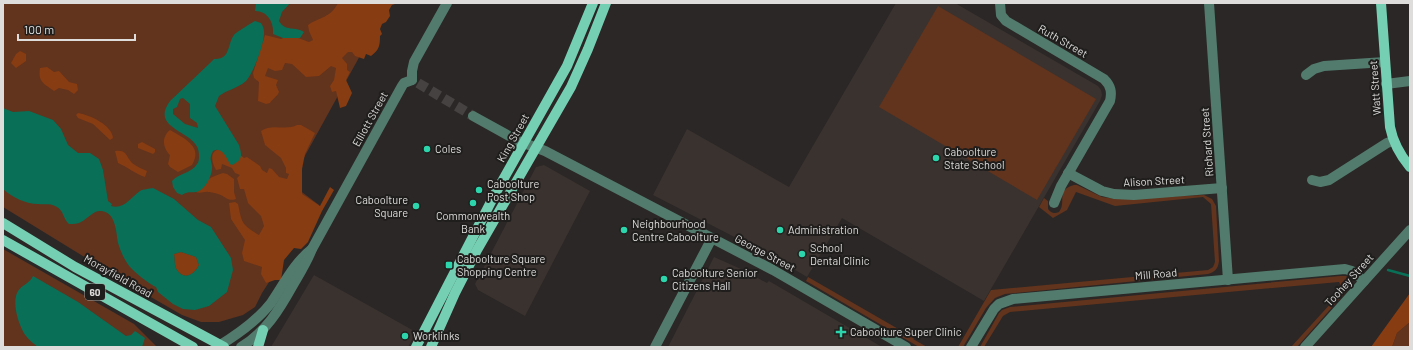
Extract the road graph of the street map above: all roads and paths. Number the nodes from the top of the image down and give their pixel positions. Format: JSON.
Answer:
{"nodes":[{"id":1,"x":447,"y":3,"type":"edge"},
{"id":2,"x":592,"y":3,"type":"edge"},
{"id":3,"x":606,"y":3,"type":"edge"},
{"id":4,"x":1000,"y":3,"type":"edge"},
{"id":5,"x":1209,"y":3,"type":"edge"},
{"id":6,"x":1381,"y":3,"type":"edge"},
{"id":7,"x":1385,"y":62,"type":"junction"},
{"id":8,"x":1306,"y":75,"type":"dead end"},
{"id":9,"x":1410,"y":81,"type":"edge"},
{"id":10,"x":1386,"y":84,"type":"junction"},
{"id":11,"x":473,"y":116,"type":"tunnel mouth"},
{"id":12,"x":516,"y":140,"type":"junction"},
{"id":13,"x":1393,"y":141,"type":"junction"},
{"id":14,"x":537,"y":148,"type":"junction"},
{"id":15,"x":1410,"y":167,"type":"edge"},
{"id":16,"x":1068,"y":173,"type":"junction"},
{"id":17,"x":1312,"y":180,"type":"dead end"},
{"id":18,"x":1222,"y":188,"type":"junction"},
{"id":19,"x":1054,"y":203,"type":"dead end"},
{"id":20,"x":3,"y":223,"type":"edge"},
{"id":21,"x":1410,"y":230,"type":"edge"},
{"id":22,"x":712,"y":238,"type":"junction"},
{"id":23,"x":3,"y":240,"type":"edge"},
{"id":24,"x":312,"y":249,"type":"junction"},
{"id":25,"x":1228,"y":280,"type":"junction"},
{"id":26,"x":1364,"y":281,"type":"junction"},
{"id":27,"x":263,"y":330,"type":"junction"},
{"id":28,"x":180,"y":343,"type":"edge"},
{"id":29,"x":220,"y":346,"type":"edge"},
{"id":30,"x":193,"y":347,"type":"edge"},
{"id":31,"x":241,"y":347,"type":"edge"},
{"id":32,"x":258,"y":347,"type":"edge"},
{"id":33,"x":416,"y":347,"type":"edge"},
{"id":34,"x":431,"y":347,"type":"edge"},
{"id":35,"x":655,"y":347,"type":"edge"},
{"id":36,"x":906,"y":347,"type":"edge"},
{"id":37,"x":971,"y":347,"type":"edge"},
{"id":38,"x":1305,"y":347,"type":"edge"}],
"edges":[{"from":1,"to":24,"type":"street","name":"Elliott Street"},
{"from":2,"to":12,"type":"main road","name":"King Street"},
{"from":3,"to":14,"type":"main road"},
{"from":4,"to":16,"type":"street","name":"Ruth Street"},
{"from":5,"to":18,"type":"street","name":"Richard Street"},
{"from":6,"to":7,"type":"main road","name":"Watt Street"},
{"from":7,"to":8,"type":"street"},
{"from":7,"to":10,"type":"main road","name":"Watt Street"},
{"from":9,"to":10,"type":"street"},
{"from":10,"to":13,"type":"main road","name":"Watt Street"},
{"from":11,"to":12,"type":"street","name":"George Street"},
{"from":12,"to":14,"type":"street","name":"George Street"},
{"from":12,"to":33,"type":"main road","name":"King Street"},
{"from":13,"to":15,"type":"main road","name":"Watt Street"},
{"from":13,"to":17,"type":"street"},
{"from":14,"to":22,"type":"street","name":"George Street"},
{"from":14,"to":34,"type":"main road"},
{"from":16,"to":18,"type":"street","name":"Alison Street"},
{"from":16,"to":19,"type":"street","name":"Ruth Street"},
{"from":18,"to":25,"type":"street","name":"Richard Street"},
{"from":20,"to":29,"type":"main road","name":"Morayfield Road","number":"60"},
{"from":21,"to":26,"type":"street","name":"Toohey Street"},
{"from":22,"to":35,"type":"street"},
{"from":22,"to":36,"type":"street","name":"George Street"},
{"from":23,"to":28,"type":"main road","number":"60"},
{"from":24,"to":27,"type":"street","name":"Elliott Street"},
{"from":24,"to":29,"type":"street","name":"Elliott Street"},
{"from":25,"to":26,"type":"street","name":"Mill Road"},
{"from":25,"to":37,"type":"street","name":"Mill Road"},
{"from":26,"to":38,"type":"street","name":"Toohey Street"},
{"from":27,"to":31,"type":"street","name":"Elliott Street"},
{"from":27,"to":32,"type":"main road"},
{"from":28,"to":30,"type":"main road","number":"60"}]}
